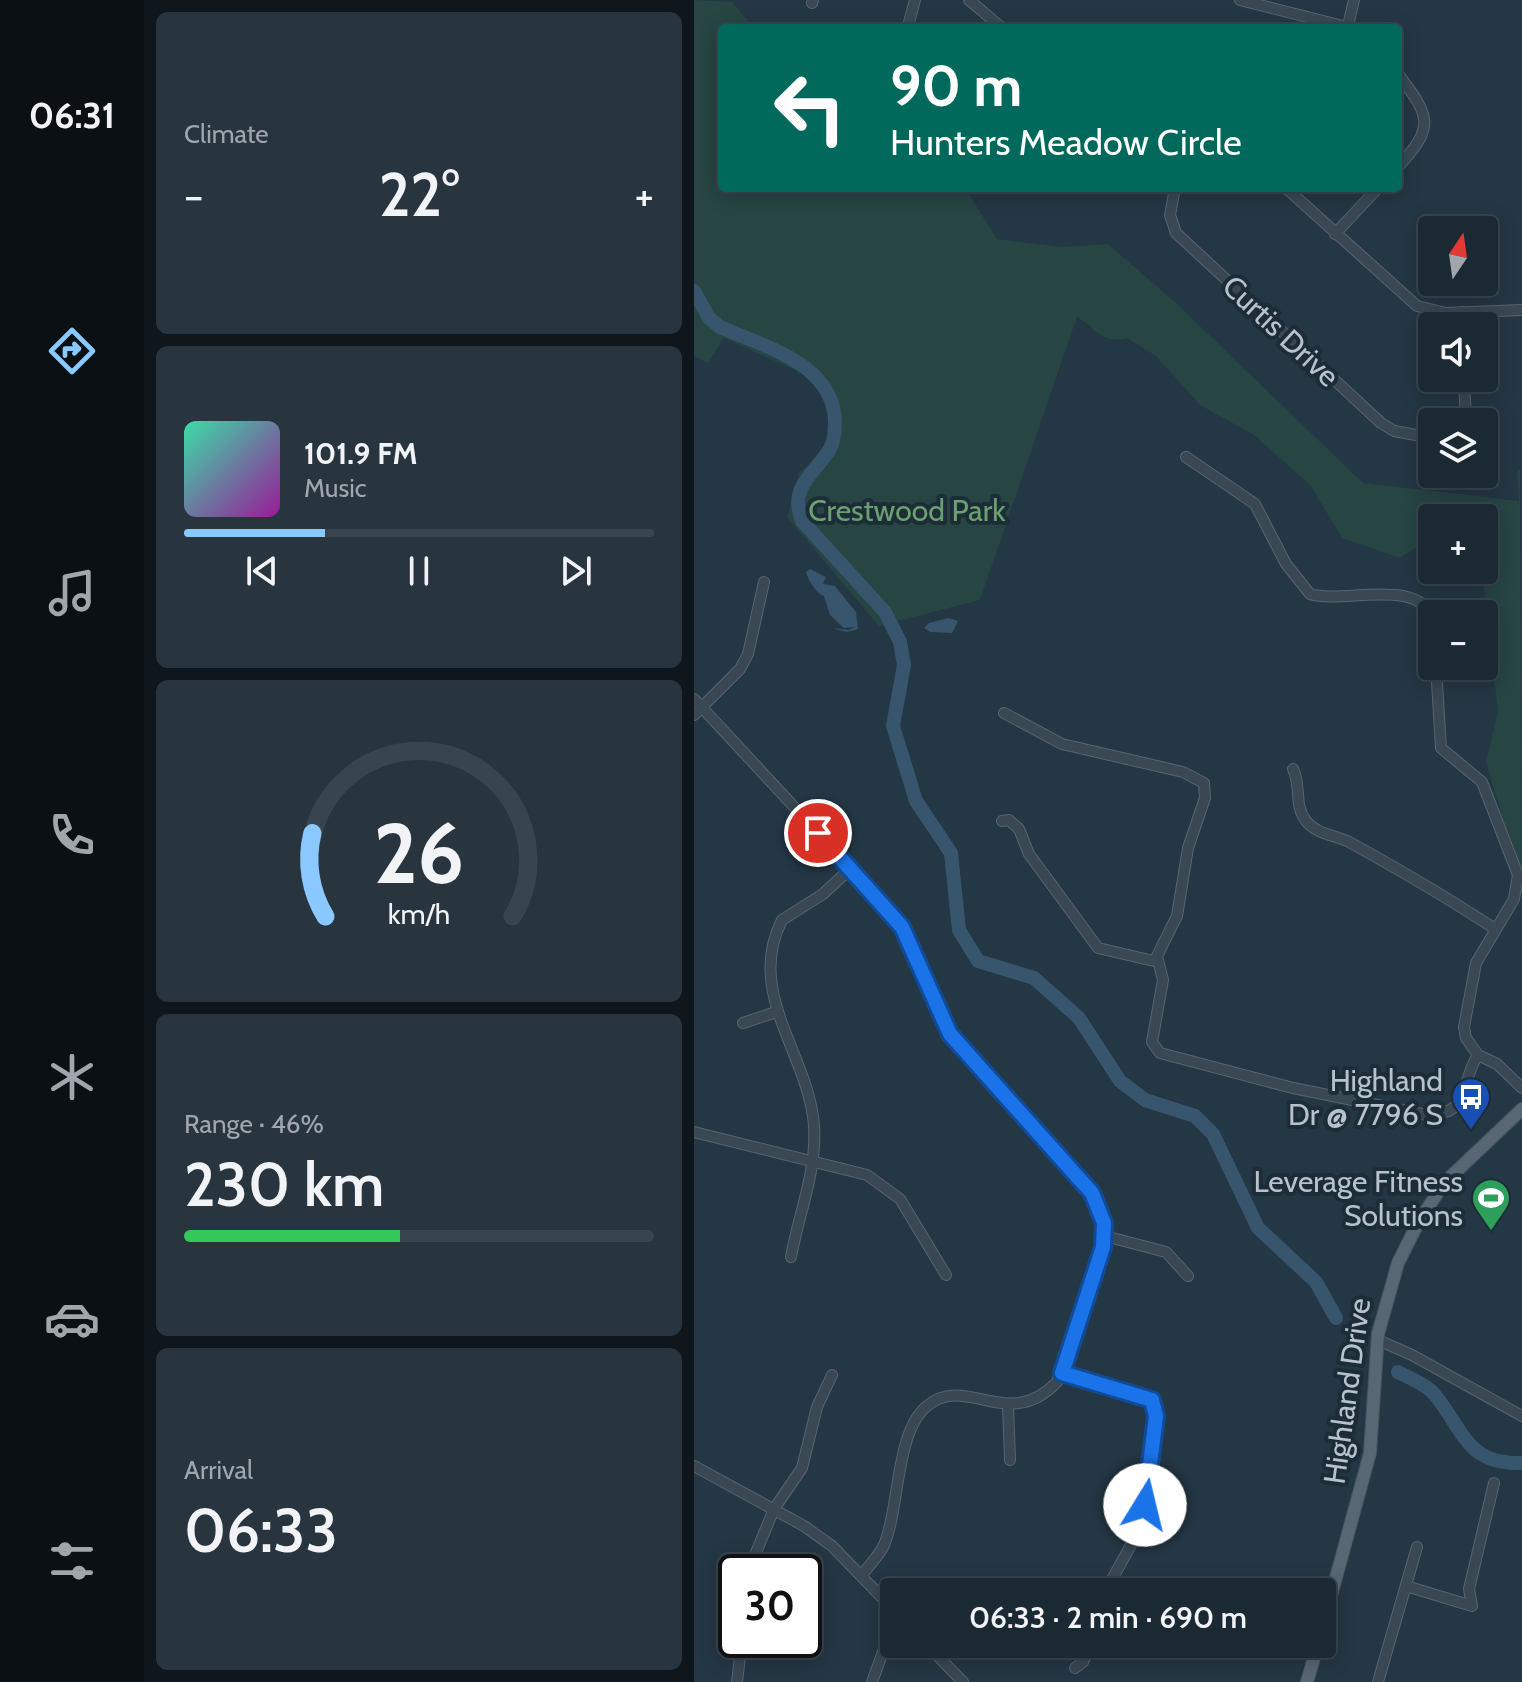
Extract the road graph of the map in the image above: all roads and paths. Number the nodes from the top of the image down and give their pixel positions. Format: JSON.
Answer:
{"nodes":[{"id":1,"x":915,"y":0,"type":"edge"},
{"id":2,"x":969,"y":0,"type":"edge"},
{"id":3,"x":1240,"y":0,"type":"edge"},
{"id":4,"x":1354,"y":0,"type":"edge"},
{"id":5,"x":909,"y":24,"type":"edge"},
{"id":6,"x":997,"y":24,"type":"edge"},
{"id":7,"x":1338,"y":24,"type":"edge"},
{"id":8,"x":1350,"y":24,"type":"edge"},
{"id":9,"x":1402,"y":79,"type":"edge"},
{"id":10,"x":1402,"y":162,"type":"edge"},
{"id":11,"x":1174,"y":192,"type":"edge"},
{"id":12,"x":1290,"y":192,"type":"edge"},
{"id":13,"x":1374,"y":192,"type":"edge"},
{"id":14,"x":1335,"y":234,"type":"junction"},
{"id":15,"x":1522,"y":310,"type":"edge"},
{"id":16,"x":1461,"y":312,"type":"joint"},
{"id":17,"x":1418,"y":435,"type":"edge"},
{"id":18,"x":1186,"y":457,"type":"dead end"},
{"id":19,"x":764,"y":582,"type":"dead end"},
{"id":20,"x":1418,"y":601,"type":"edge"},
{"id":21,"x":1437,"y":680,"type":"edge"},
{"id":22,"x":696,"y":707,"type":"edge"},
{"id":23,"x":1004,"y":713,"type":"dead end"},
{"id":24,"x":1293,"y":769,"type":"dead end"},
{"id":25,"x":1002,"y":821,"type":"dead end"},
{"id":26,"x":851,"y":868,"type":"junction"},
{"id":27,"x":1495,"y":929,"type":"junction"},
{"id":28,"x":1158,"y":962,"type":"junction"},
{"id":29,"x":776,"y":1012,"type":"junction"},
{"id":30,"x":743,"y":1023,"type":"dead end"},
{"id":31,"x":1478,"y":1055,"type":"junction"},
{"id":32,"x":1522,"y":1088,"type":"edge"},
{"id":33,"x":1522,"y":1109,"type":"edge"},
{"id":34,"x":694,"y":1132,"type":"edge"},
{"id":35,"x":814,"y":1160,"type":"junction"},
{"id":36,"x":1105,"y":1236,"type":"junction"},
{"id":37,"x":791,"y":1257,"type":"dead end"},
{"id":38,"x":946,"y":1275,"type":"dead end"},
{"id":39,"x":1188,"y":1276,"type":"dead end"},
{"id":40,"x":1378,"y":1340,"type":"junction"},
{"id":41,"x":1062,"y":1373,"type":"junction"},
{"id":42,"x":832,"y":1375,"type":"dead end"},
{"id":43,"x":1008,"y":1405,"type":"junction"},
{"id":44,"x":1522,"y":1416,"type":"edge"},
{"id":45,"x":1010,"y":1460,"type":"dead end"},
{"id":46,"x":694,"y":1466,"type":"edge"},
{"id":47,"x":1494,"y":1483,"type":"dead end"},
{"id":48,"x":774,"y":1509,"type":"junction"},
{"id":49,"x":1417,"y":1547,"type":"dead end"},
{"id":50,"x":755,"y":1554,"type":"edge"},
{"id":51,"x":862,"y":1575,"type":"junction"},
{"id":52,"x":1113,"y":1578,"type":"edge"},
{"id":53,"x":1336,"y":1578,"type":"edge"},
{"id":54,"x":1406,"y":1586,"type":"junction"},
{"id":55,"x":880,"y":1595,"type":"edge"},
{"id":56,"x":740,"y":1658,"type":"edge"},
{"id":57,"x":881,"y":1658,"type":"edge"},
{"id":58,"x":940,"y":1658,"type":"edge"},
{"id":59,"x":1085,"y":1658,"type":"edge"},
{"id":60,"x":1314,"y":1658,"type":"edge"},
{"id":61,"x":1075,"y":1668,"type":"dead end"},
{"id":62,"x":737,"y":1682,"type":"edge"},
{"id":63,"x":872,"y":1682,"type":"edge"},
{"id":64,"x":963,"y":1682,"type":"edge"},
{"id":65,"x":1307,"y":1682,"type":"edge"},
{"id":66,"x":1378,"y":1682,"type":"edge"}],
"edges":[{"from":1,"to":5,"type":"street"},
{"from":2,"to":6,"type":"street"},
{"from":3,"to":7,"type":"street"},
{"from":4,"to":8,"type":"street"},
{"from":9,"to":10,"type":"street"},
{"from":11,"to":17,"type":"street","name":"Curtis Drive"},
{"from":12,"to":14,"type":"street"},
{"from":13,"to":14,"type":"street"},
{"from":14,"to":16,"type":"street"},
{"from":15,"to":16,"type":"street"},
{"from":18,"to":20,"type":"street"},
{"from":19,"to":22,"type":"street"},
{"from":21,"to":27,"type":"street"},
{"from":22,"to":26,"type":"street"},
{"from":23,"to":28,"type":"street"},
{"from":24,"to":27,"type":"street"},
{"from":25,"to":28,"type":"street"},
{"from":26,"to":29,"type":"street"},
{"from":26,"to":36,"type":"street"},
{"from":27,"to":31,"type":"street"},
{"from":28,"to":31,"type":"street"},
{"from":29,"to":30,"type":"street"},
{"from":29,"to":35,"type":"street"},
{"from":31,"to":32,"type":"street"},
{"from":33,"to":40,"type":"main road","name":"Highland Drive"},
{"from":34,"to":35,"type":"street"},
{"from":35,"to":37,"type":"street"},
{"from":35,"to":38,"type":"street"},
{"from":36,"to":39,"type":"street"},
{"from":36,"to":41,"type":"street"},
{"from":40,"to":44,"type":"street"},
{"from":40,"to":53,"type":"main road","name":"Highland Drive"},
{"from":41,"to":43,"type":"street"},
{"from":41,"to":52,"type":"street"},
{"from":42,"to":48,"type":"street"},
{"from":43,"to":45,"type":"street"},
{"from":43,"to":51,"type":"street"},
{"from":46,"to":48,"type":"street"},
{"from":47,"to":54,"type":"street"},
{"from":48,"to":50,"type":"street"},
{"from":48,"to":51,"type":"street"},
{"from":49,"to":54,"type":"street"},
{"from":51,"to":55,"type":"street"},
{"from":54,"to":66,"type":"street"},
{"from":56,"to":62,"type":"street"},
{"from":57,"to":63,"type":"street"},
{"from":58,"to":64,"type":"street"},
{"from":59,"to":61,"type":"street"},
{"from":60,"to":65,"type":"main road"}]}
